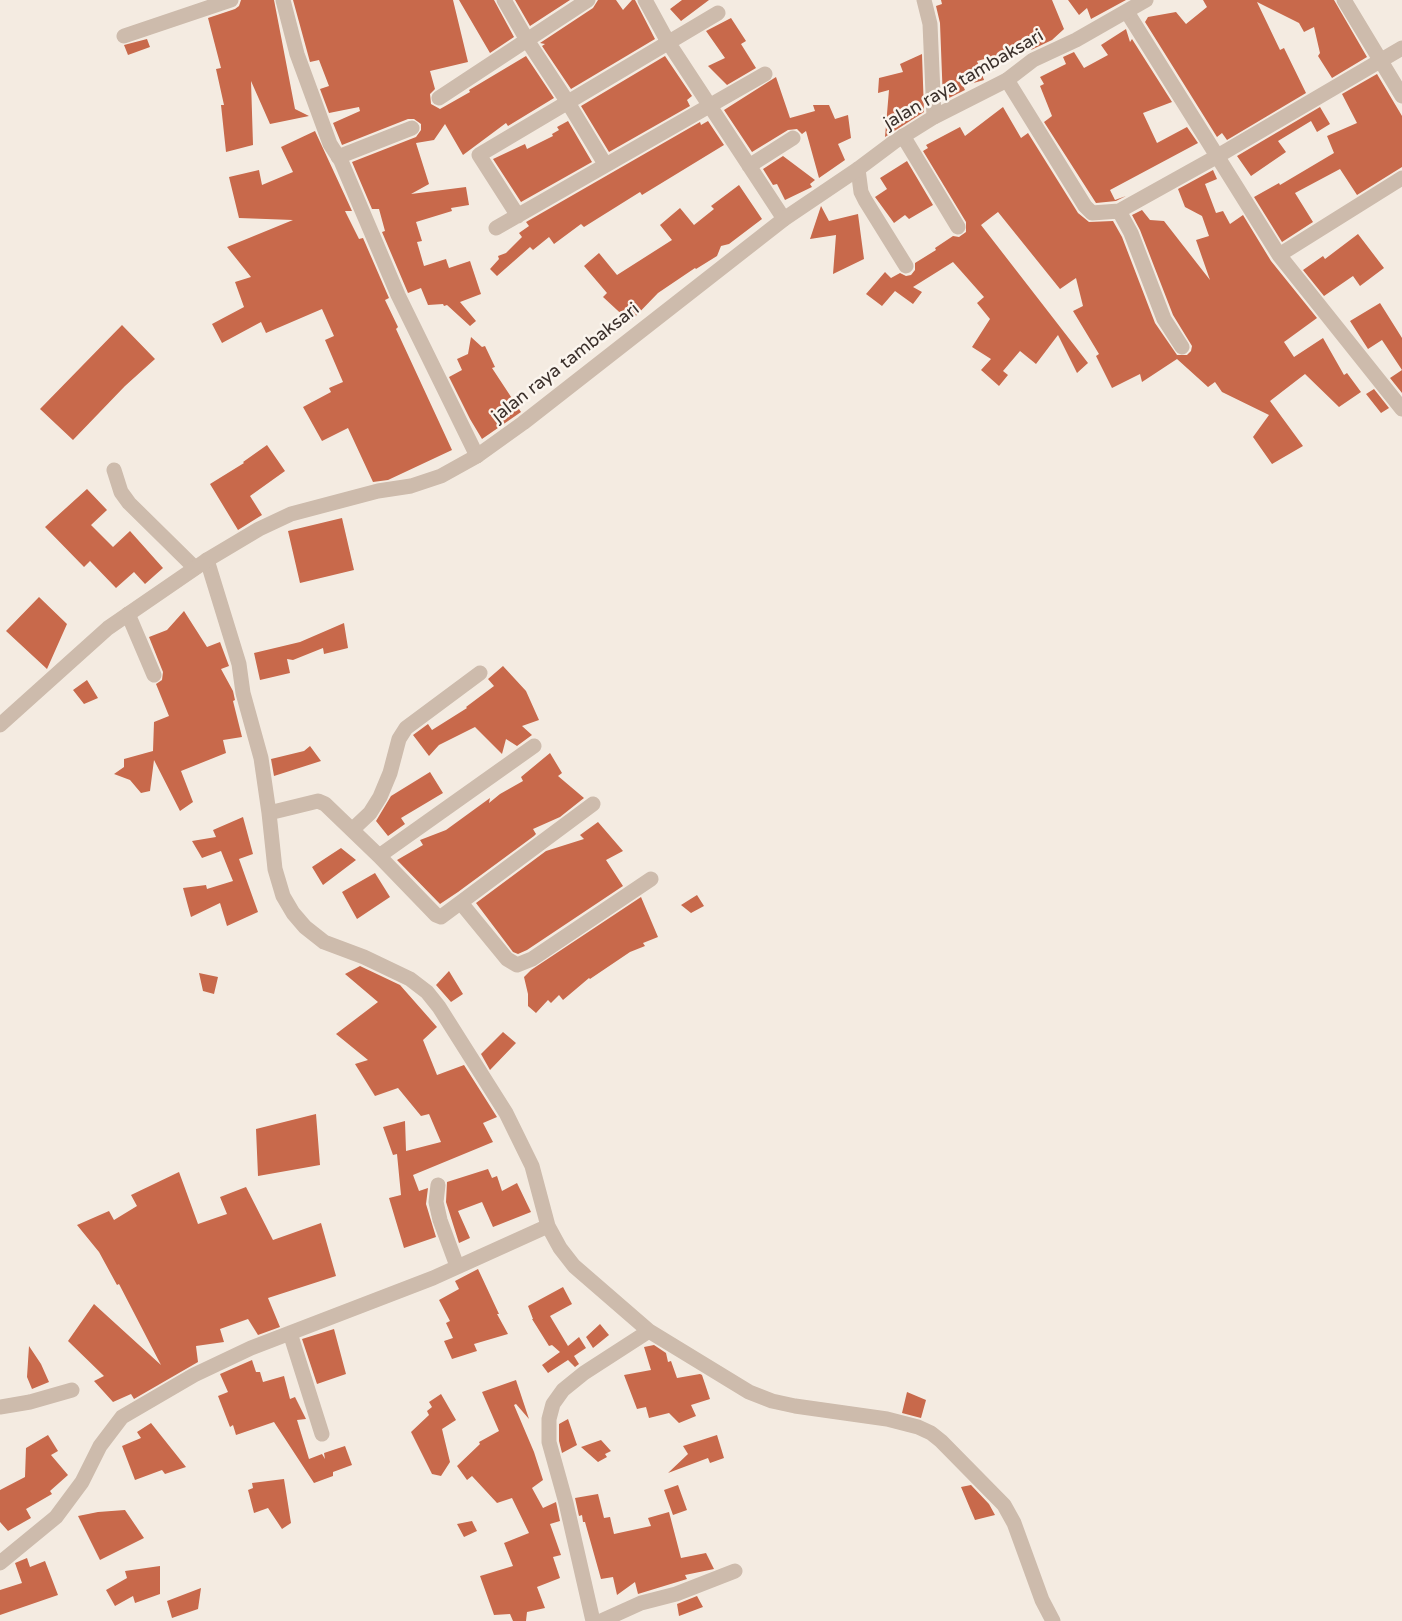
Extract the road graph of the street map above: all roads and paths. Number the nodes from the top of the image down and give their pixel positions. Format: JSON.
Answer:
{"nodes":[{"id":1,"x":231,"y":0,"type":"edge"},
{"id":2,"x":283,"y":0,"type":"edge"},
{"id":3,"x":504,"y":0,"type":"edge"},
{"id":4,"x":588,"y":0,"type":"edge"},
{"id":5,"x":645,"y":0,"type":"edge"},
{"id":6,"x":924,"y":0,"type":"edge"},
{"id":7,"x":1146,"y":0,"type":"edge"},
{"id":8,"x":1344,"y":0,"type":"edge"},
{"id":9,"x":1127,"y":12,"type":"junction"},
{"id":10,"x":718,"y":13,"type":"dead end"},
{"id":11,"x":124,"y":36,"type":"dead end"},
{"id":12,"x":527,"y":40,"type":"junction"},
{"id":13,"x":669,"y":42,"type":"junction"},
{"id":14,"x":1402,"y":48,"type":"edge"},
{"id":15,"x":1380,"y":61,"type":"junction"},
{"id":16,"x":765,"y":74,"type":"dead end"},
{"id":17,"x":1007,"y":80,"type":"junction"},
{"id":18,"x":1402,"y":96,"type":"edge"},
{"id":19,"x":439,"y":98,"type":"dead end"},
{"id":20,"x":567,"y":102,"type":"junction"},
{"id":21,"x":710,"y":105,"type":"junction"},
{"id":22,"x":934,"y":117,"type":"junction"},
{"id":23,"x":412,"y":128,"type":"dead end"},
{"id":24,"x":903,"y":136,"type":"junction"},
{"id":25,"x":793,"y":138,"type":"dead end"},
{"id":26,"x":338,"y":157,"type":"junction"},
{"id":27,"x":1216,"y":157,"type":"junction"},
{"id":28,"x":605,"y":165,"type":"junction"},
{"id":29,"x":749,"y":166,"type":"junction"},
{"id":30,"x":858,"y":169,"type":"junction"},
{"id":31,"x":1402,"y":178,"type":"edge"},
{"id":32,"x":1119,"y":211,"type":"junction"},
{"id":33,"x":518,"y":216,"type":"junction"},
{"id":34,"x":784,"y":219,"type":"junction"},
{"id":35,"x":958,"y":227,"type":"dead end"},
{"id":36,"x":496,"y":228,"type":"dead end"},
{"id":37,"x":1279,"y":255,"type":"junction"},
{"id":38,"x":906,"y":266,"type":"dead end"},
{"id":39,"x":1182,"y":347,"type":"dead end"},
{"id":40,"x":1402,"y":409,"type":"edge"},
{"id":41,"x":477,"y":456,"type":"junction"},
{"id":42,"x":114,"y":470,"type":"dead end"},
{"id":43,"x":201,"y":564,"type":"junction"},
{"id":44,"x":128,"y":614,"type":"junction"},
{"id":45,"x":480,"y":673,"type":"dead end"},
{"id":46,"x":154,"y":675,"type":"dead end"},
{"id":47,"x":0,"y":725,"type":"edge"},
{"id":48,"x":534,"y":746,"type":"dead end"},
{"id":49,"x":593,"y":804,"type":"dead end"},
{"id":50,"x":269,"y":813,"type":"junction"},
{"id":51,"x":352,"y":830,"type":"junction"},
{"id":52,"x":379,"y":856,"type":"junction"},
{"id":53,"x":651,"y":879,"type":"dead end"},
{"id":54,"x":461,"y":903,"type":"junction"},
{"id":55,"x":438,"y":1185,"type":"dead end"},
{"id":56,"x":548,"y":1226,"type":"junction"},
{"id":57,"x":457,"y":1266,"type":"junction"},
{"id":58,"x":649,"y":1331,"type":"junction"},
{"id":59,"x":290,"y":1333,"type":"junction"},
{"id":60,"x":72,"y":1390,"type":"dead end"},
{"id":61,"x":0,"y":1407,"type":"edge"},
{"id":62,"x":322,"y":1434,"type":"dead end"},
{"id":63,"x":0,"y":1563,"type":"edge"},
{"id":64,"x":735,"y":1571,"type":"dead end"},
{"id":65,"x":593,"y":1621,"type":"edge"},
{"id":66,"x":601,"y":1621,"type":"edge"},
{"id":67,"x":1053,"y":1621,"type":"edge"}],
"edges":[{"from":1,"to":11,"type":"street"},
{"from":2,"to":26,"type":"street"},
{"from":3,"to":12,"type":"street"},
{"from":4,"to":12,"type":"street"},
{"from":5,"to":13,"type":"street"},
{"from":6,"to":22,"type":"street"},
{"from":7,"to":9,"type":"street","name":"jalan raya tambaksari"},
{"from":8,"to":15,"type":"street"},
{"from":9,"to":17,"type":"street","name":"jalan raya tambaksari"},
{"from":9,"to":27,"type":"street"},
{"from":10,"to":13,"type":"street"},
{"from":12,"to":19,"type":"street"},
{"from":12,"to":20,"type":"street"},
{"from":13,"to":20,"type":"street"},
{"from":13,"to":21,"type":"street"},
{"from":14,"to":15,"type":"street"},
{"from":15,"to":18,"type":"street"},
{"from":15,"to":27,"type":"street"},
{"from":16,"to":21,"type":"street"},
{"from":17,"to":22,"type":"street","name":"jalan raya tambaksari"},
{"from":17,"to":32,"type":"street"},
{"from":20,"to":28,"type":"street"},
{"from":20,"to":33,"type":"street"},
{"from":21,"to":28,"type":"street"},
{"from":21,"to":29,"type":"street"},
{"from":22,"to":24,"type":"street","name":"jalan raya tambaksari"},
{"from":23,"to":26,"type":"street"},
{"from":24,"to":30,"type":"street","name":"jalan raya tambaksari"},
{"from":24,"to":35,"type":"street"},
{"from":25,"to":29,"type":"street"},
{"from":26,"to":41,"type":"street"},
{"from":27,"to":32,"type":"street"},
{"from":27,"to":37,"type":"street"},
{"from":28,"to":33,"type":"street"},
{"from":29,"to":34,"type":"street"},
{"from":30,"to":34,"type":"street","name":"jalan raya tambaksari"},
{"from":30,"to":38,"type":"street"},
{"from":31,"to":37,"type":"street"},
{"from":32,"to":39,"type":"street"},
{"from":33,"to":36,"type":"street"},
{"from":34,"to":41,"type":"street","name":"jalan raya tambaksari"},
{"from":37,"to":40,"type":"street"},
{"from":41,"to":43,"type":"street","name":"jalan raya tambaksari"},
{"from":42,"to":43,"type":"street"},
{"from":43,"to":44,"type":"street","name":"jalan raya tambaksari"},
{"from":43,"to":50,"type":"street"},
{"from":44,"to":46,"type":"street"},
{"from":44,"to":47,"type":"street","name":"jalan raya tambaksari"},
{"from":45,"to":51,"type":"street"},
{"from":48,"to":52,"type":"street"},
{"from":49,"to":54,"type":"street"},
{"from":50,"to":51,"type":"street"},
{"from":50,"to":56,"type":"street"},
{"from":51,"to":52,"type":"street"},
{"from":52,"to":54,"type":"street"},
{"from":53,"to":54,"type":"street"},
{"from":55,"to":57,"type":"street"},
{"from":56,"to":57,"type":"street"},
{"from":56,"to":58,"type":"street"},
{"from":57,"to":59,"type":"street"},
{"from":58,"to":65,"type":"street"},
{"from":58,"to":67,"type":"street"},
{"from":59,"to":62,"type":"street"},
{"from":59,"to":63,"type":"street"},
{"from":60,"to":61,"type":"street"},
{"from":64,"to":66,"type":"street"}]}
